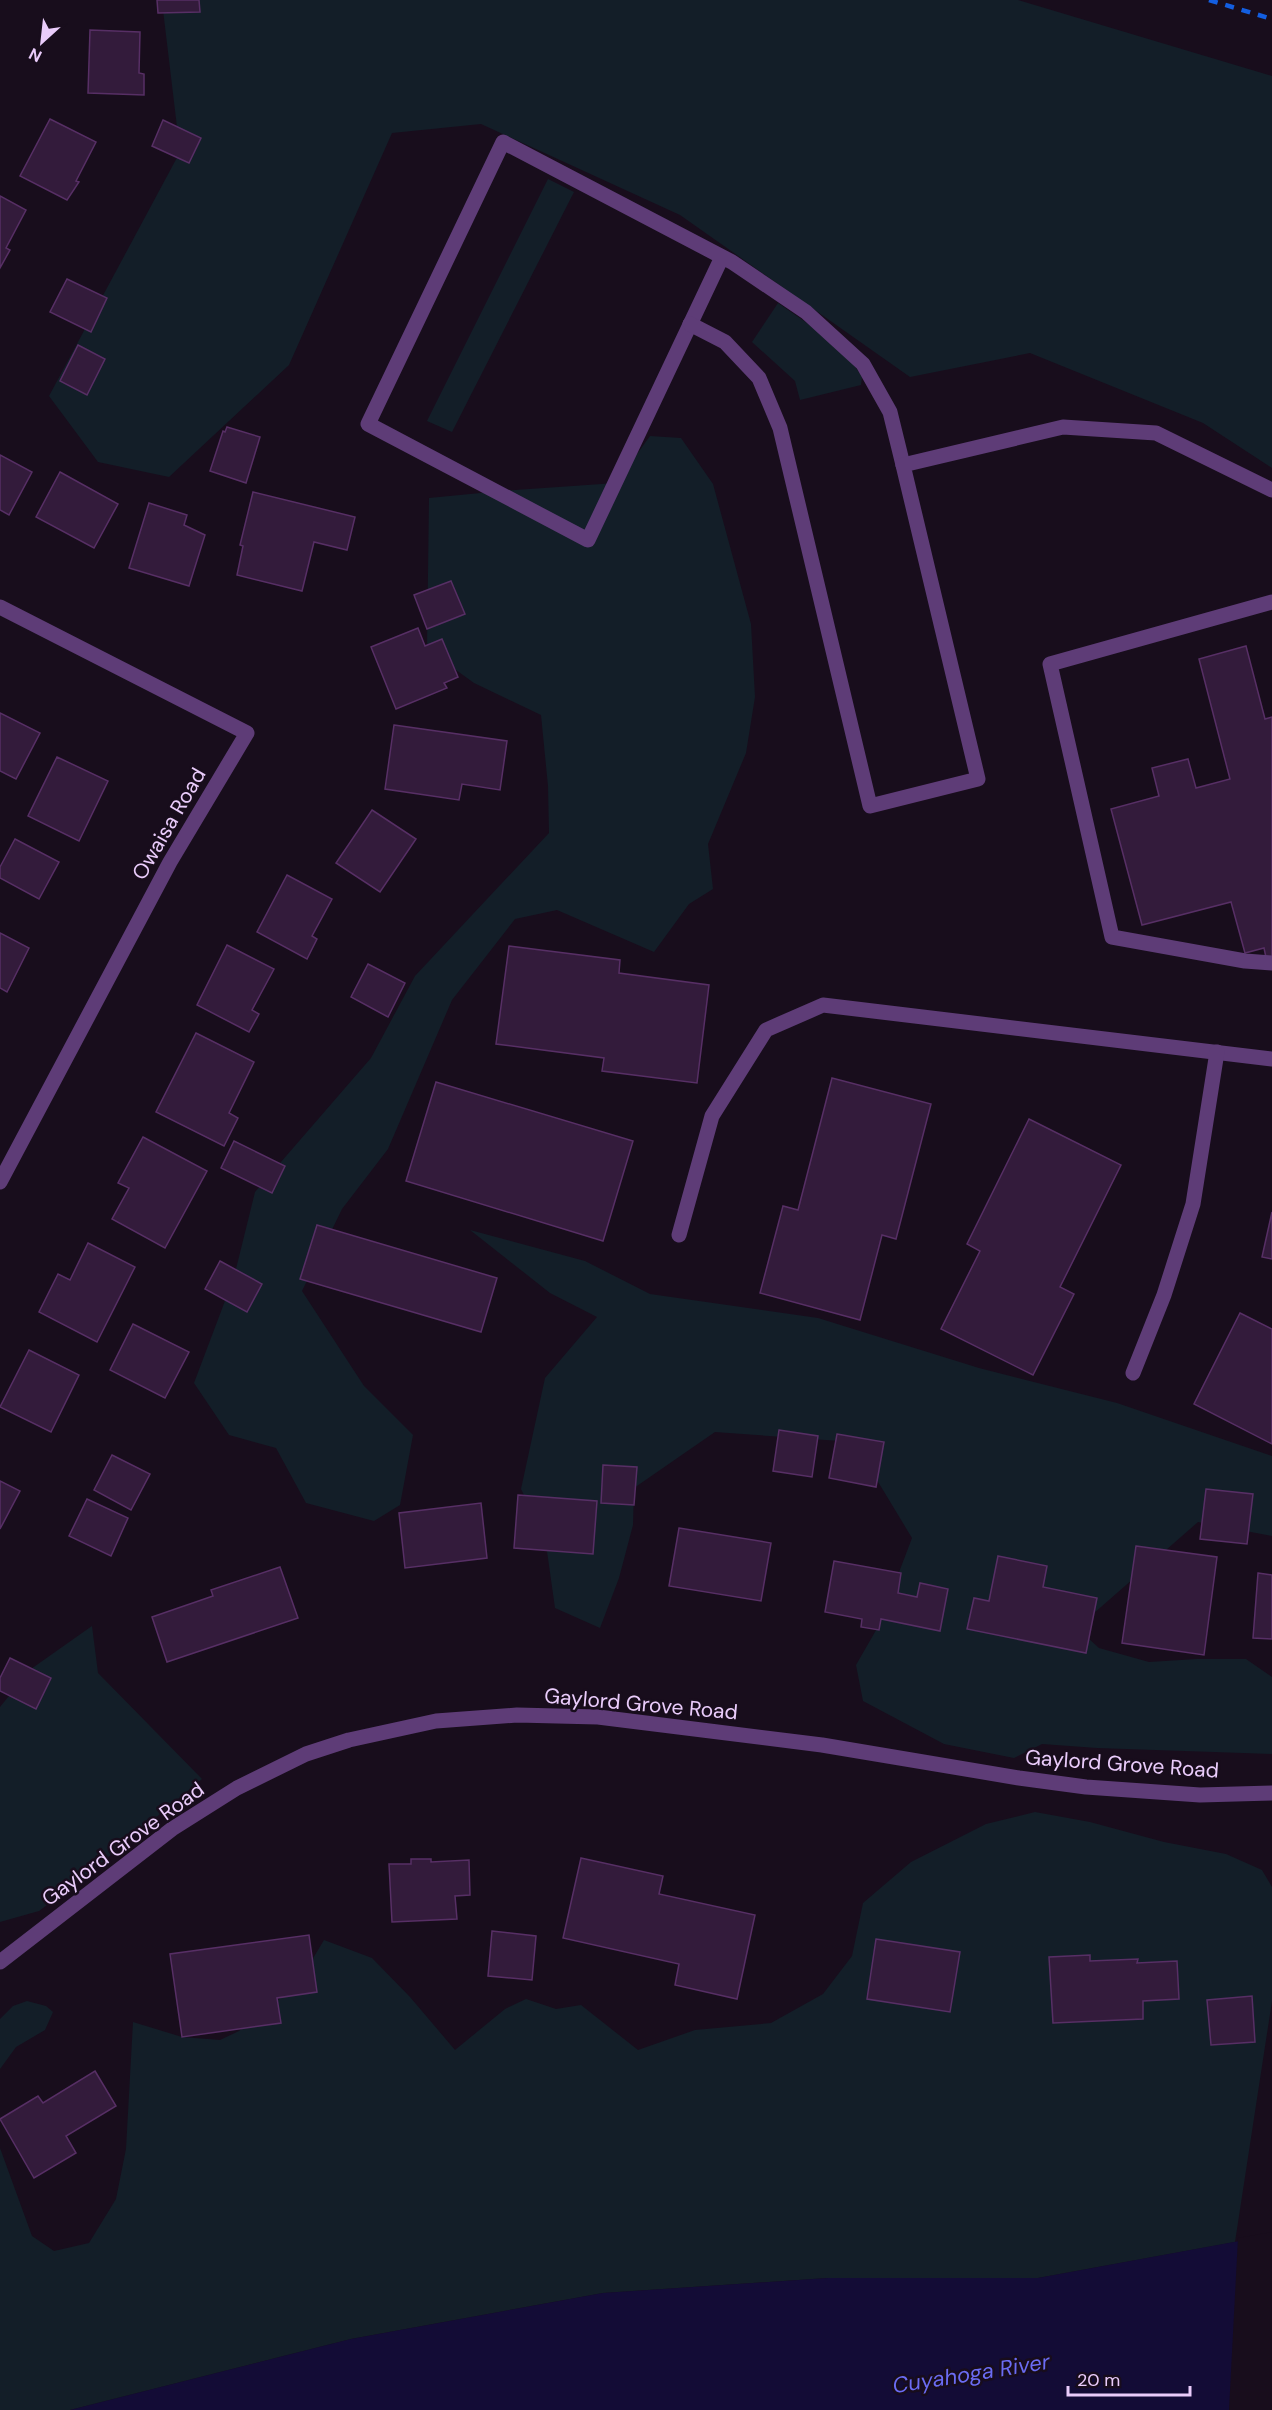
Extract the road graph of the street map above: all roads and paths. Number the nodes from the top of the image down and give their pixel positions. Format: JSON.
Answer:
{"nodes":[{"id":1,"x":722,"y":257,"type":"junction"},
{"id":2,"x":690,"y":324,"type":"junction"},
{"id":3,"x":903,"y":465,"type":"junction"},
{"id":4,"x":1272,"y":490,"type":"edge"},
{"id":5,"x":1272,"y":602,"type":"edge"},
{"id":6,"x":0,"y":607,"type":"edge"},
{"id":7,"x":1272,"y":963,"type":"edge"},
{"id":8,"x":1217,"y":1052,"type":"junction"},
{"id":9,"x":1272,"y":1059,"type":"edge"},
{"id":10,"x":0,"y":1182,"type":"edge"},
{"id":11,"x":679,"y":1235,"type":"dead end"},
{"id":12,"x":1133,"y":1373,"type":"dead end"},
{"id":13,"x":1272,"y":1793,"type":"edge"},
{"id":14,"x":0,"y":1962,"type":"edge"}],
"edges":[{"from":1,"to":2,"type":"street"},
{"from":1,"to":2,"type":"street"},
{"from":1,"to":3,"type":"street"},
{"from":2,"to":3,"type":"street"},
{"from":3,"to":4,"type":"street"},
{"from":5,"to":7,"type":"street"},
{"from":6,"to":10,"type":"street","name":"Owaisa Road"},
{"from":8,"to":9,"type":"street"},
{"from":8,"to":11,"type":"street"},
{"from":8,"to":12,"type":"street"},
{"from":13,"to":14,"type":"street","name":"Gaylord Grove Road"}]}
